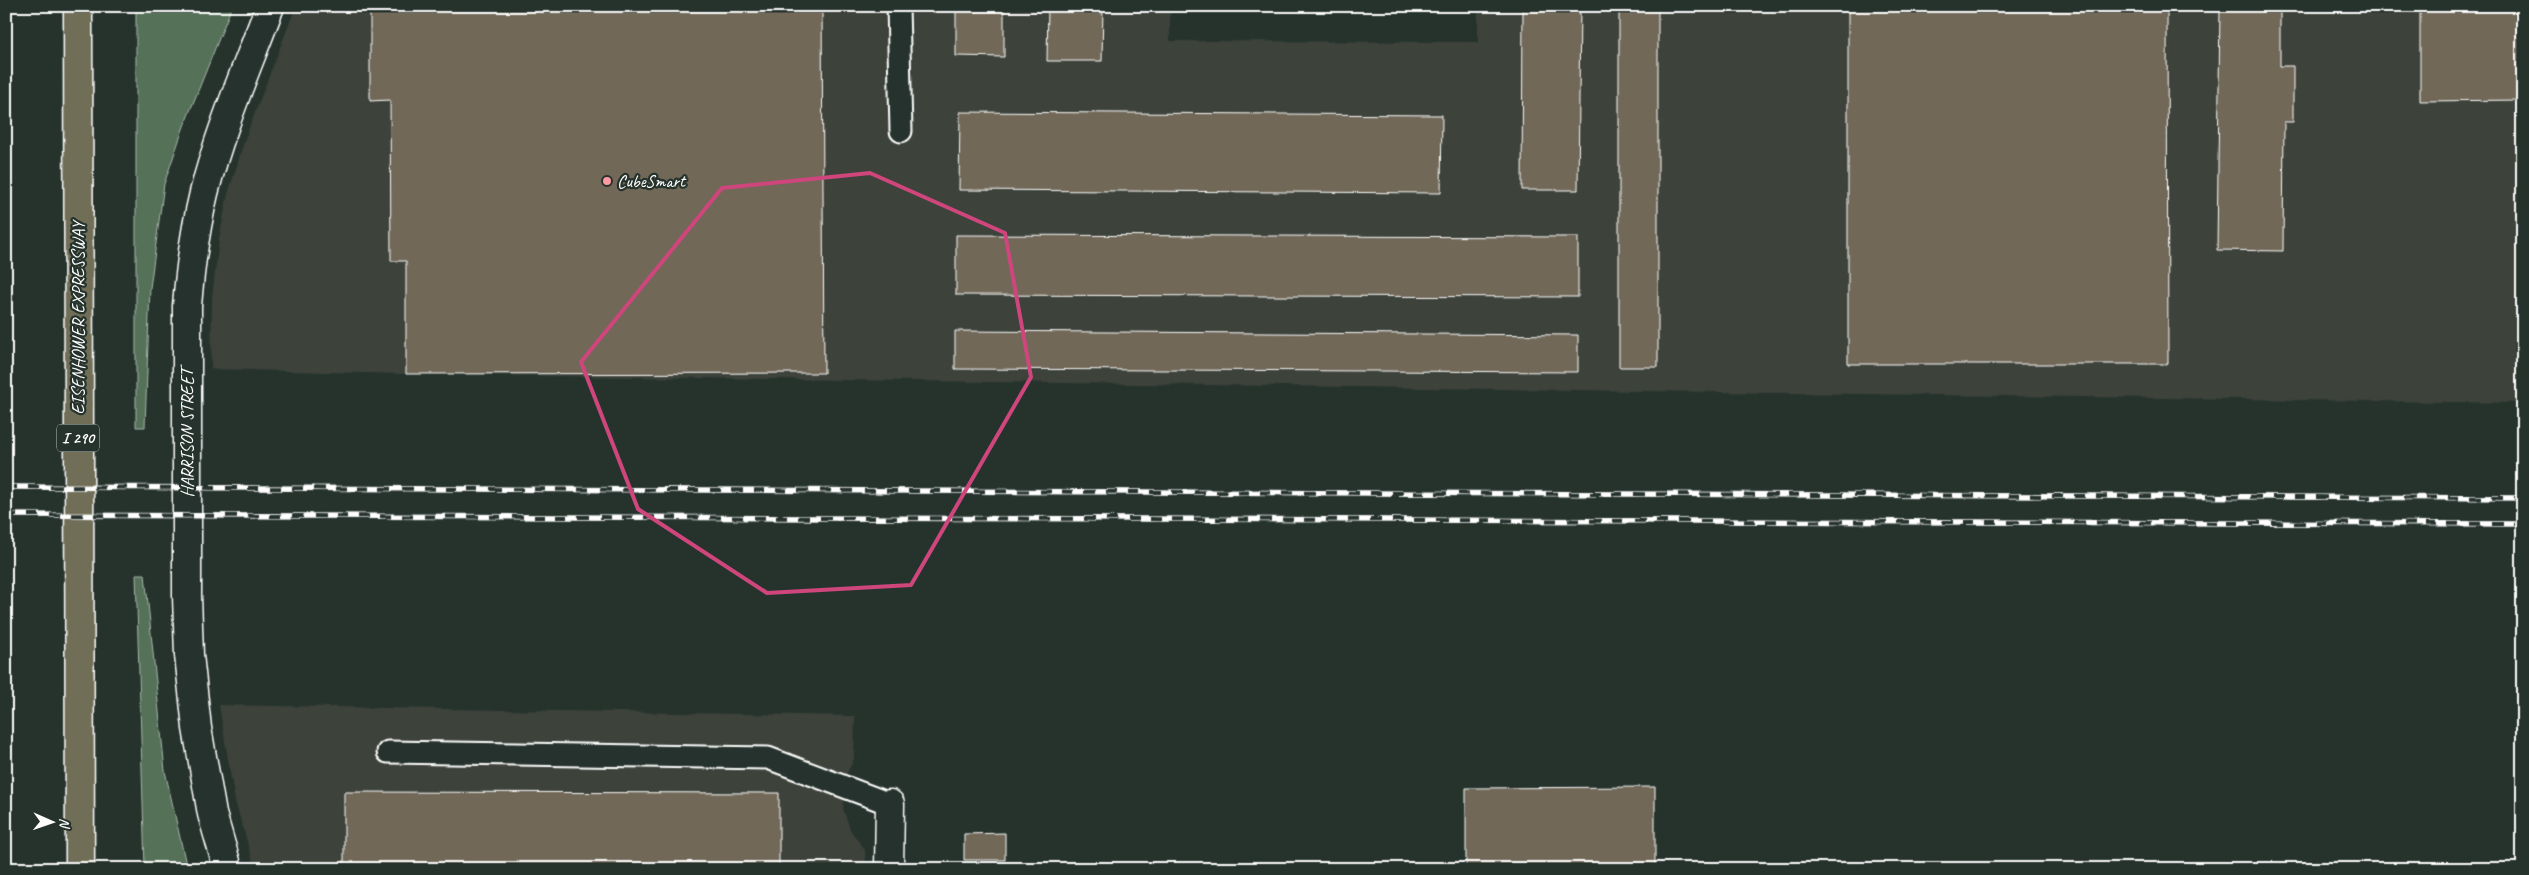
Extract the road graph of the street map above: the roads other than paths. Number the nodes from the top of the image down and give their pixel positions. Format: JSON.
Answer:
{"nodes":[{"id":1,"x":78,"y":6,"type":"edge"},
{"id":2,"x":270,"y":6,"type":"edge"},
{"id":3,"x":898,"y":6,"type":"edge"},
{"id":4,"x":901,"y":130,"type":"dead end"},
{"id":5,"x":388,"y":752,"type":"dead end"},
{"id":6,"x":890,"y":804,"type":"joint"},
{"id":7,"x":80,"y":869,"type":"edge"},
{"id":8,"x":228,"y":869,"type":"edge"},
{"id":9,"x":889,"y":869,"type":"edge"}],
"edges":[{"from":1,"to":7,"type":"highway","name":"EISENHOWER EXPRESSWAY","number":"I 290"},
{"from":2,"to":8,"type":"street","name":"HARRISON STREET"},
{"from":3,"to":4,"type":"lane"},
{"from":5,"to":6,"type":"lane"},
{"from":6,"to":9,"type":"street"}]}
